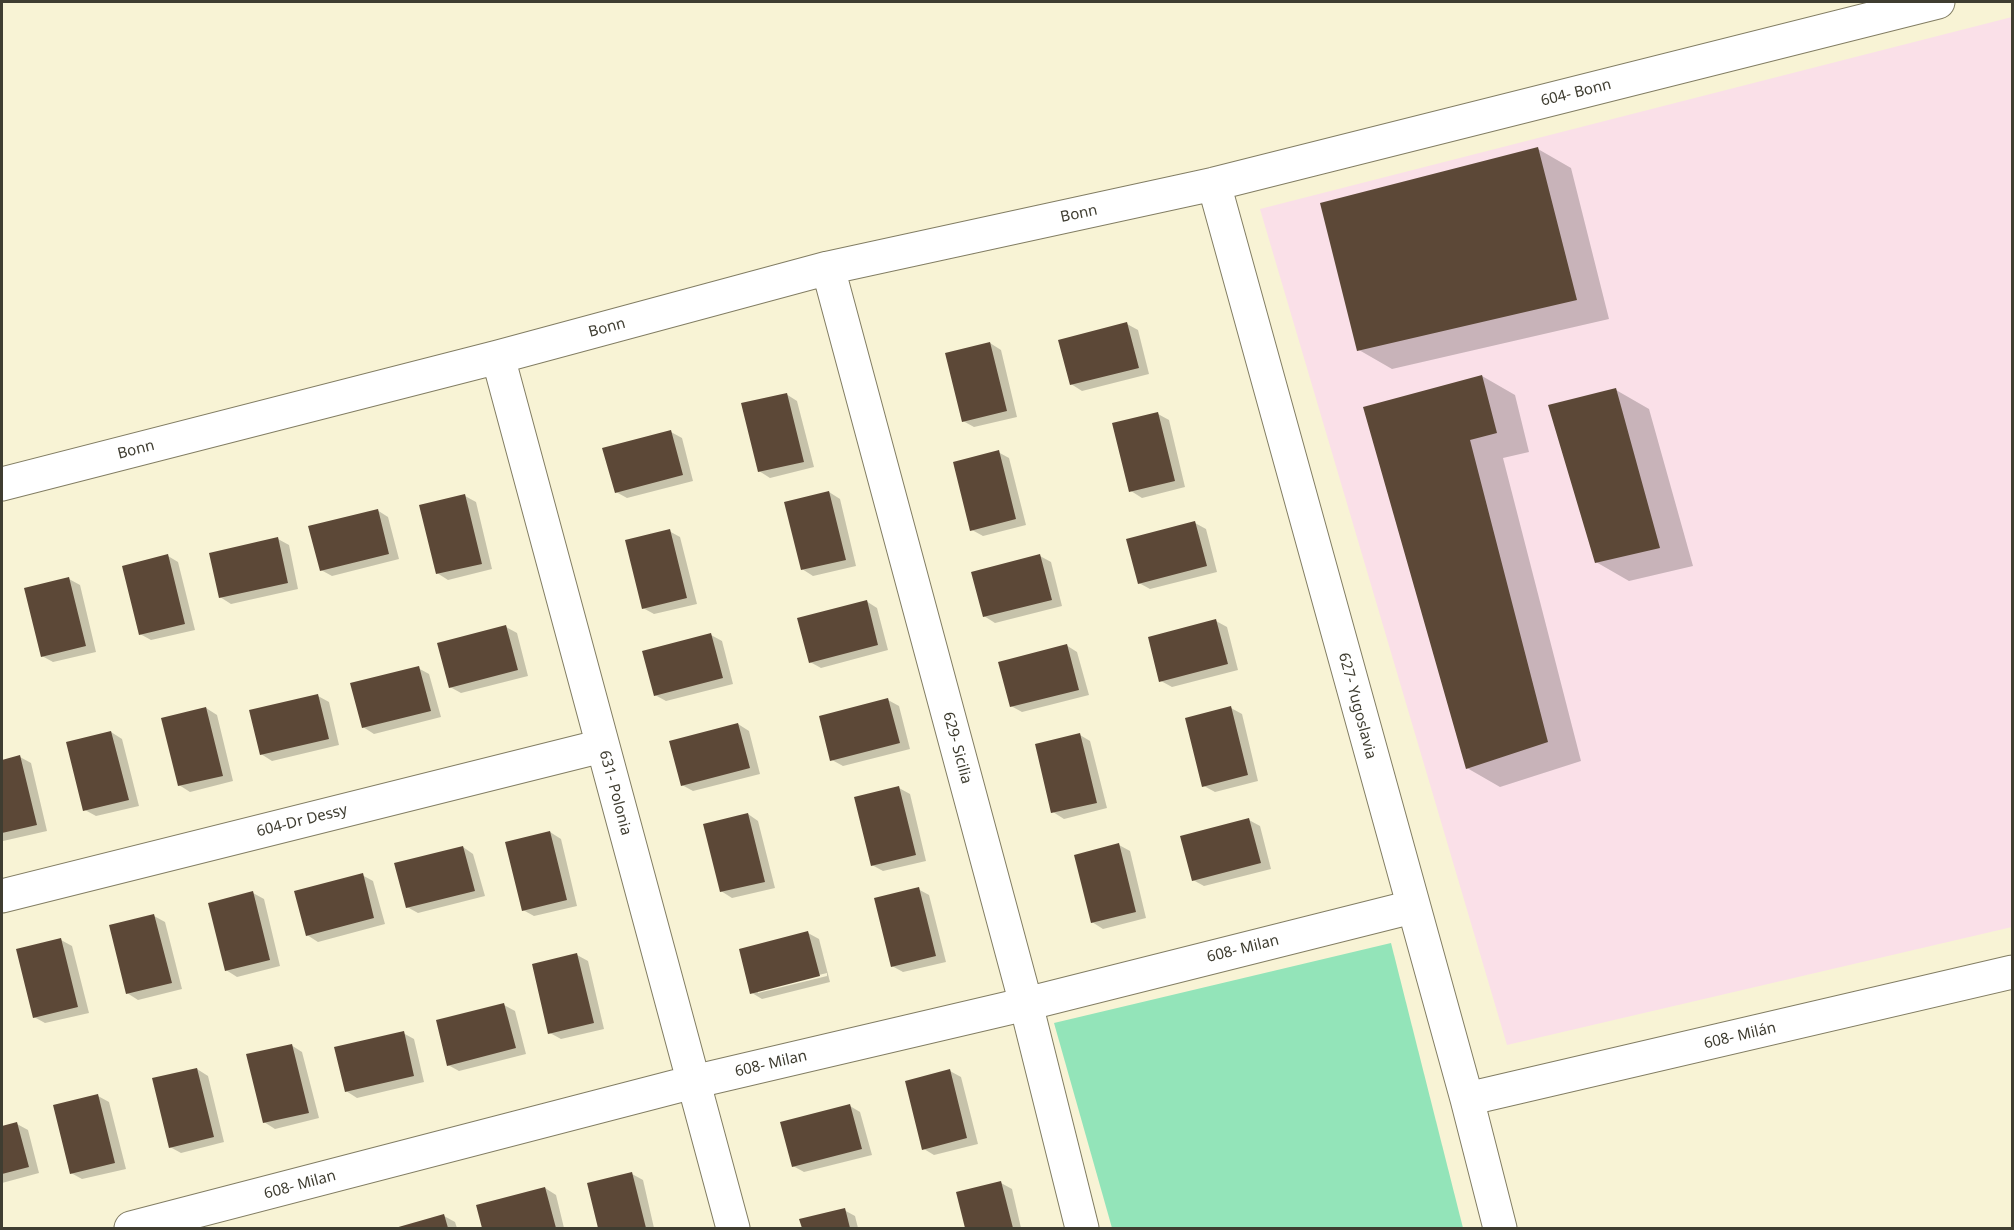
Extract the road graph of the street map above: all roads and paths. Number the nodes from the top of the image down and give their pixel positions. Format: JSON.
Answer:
{"nodes":[{"id":1,"x":1938,"y":2,"type":"edge"},
{"id":2,"x":1215,"y":184,"type":"junction"},
{"id":3,"x":828,"y":268,"type":"junction"},
{"id":4,"x":498,"y":357,"type":"junction"},
{"id":5,"x":2,"y":484,"type":"edge"},
{"id":6,"x":602,"y":746,"type":"junction"},
{"id":7,"x":2,"y":896,"type":"edge"},
{"id":8,"x":1412,"y":907,"type":"junction"},
{"id":9,"x":2013,"y":972,"type":"edge"},
{"id":10,"x":1026,"y":1004,"type":"junction"},
{"id":11,"x":693,"y":1083,"type":"junction"},
{"id":12,"x":1467,"y":1100,"type":"junction"},
{"id":13,"x":131,"y":1228,"type":"edge"},
{"id":14,"x":733,"y":1228,"type":"edge"},
{"id":15,"x":1082,"y":1228,"type":"edge"},
{"id":16,"x":1500,"y":1228,"type":"edge"}],
"edges":[{"from":1,"to":2,"type":"street","name":"604- Bonn"},
{"from":2,"to":3,"type":"street","name":"Bonn"},
{"from":2,"to":8,"type":"street","name":"627- Yugoslavia"},
{"from":3,"to":4,"type":"street","name":"Bonn"},
{"from":3,"to":10,"type":"street","name":"629- Sicilia"},
{"from":4,"to":5,"type":"street","name":"Bonn"},
{"from":4,"to":6,"type":"street","name":"631- Polonia"},
{"from":6,"to":7,"type":"street","name":"604-Dr Dessy"},
{"from":6,"to":11,"type":"street","name":"631- Polonia"},
{"from":8,"to":10,"type":"street","name":"608- Milan"},
{"from":8,"to":12,"type":"street","name":"627- Yugoslavia"},
{"from":9,"to":12,"type":"street","name":"608- Milán"},
{"from":10,"to":11,"type":"street","name":"608- Milan"},
{"from":10,"to":15,"type":"street","name":"629- Sicilia"},
{"from":11,"to":13,"type":"street","name":"608- Milan"},
{"from":11,"to":14,"type":"street","name":"631- Polonia"},
{"from":12,"to":16,"type":"street","name":"627- Yugoslavia"}]}
